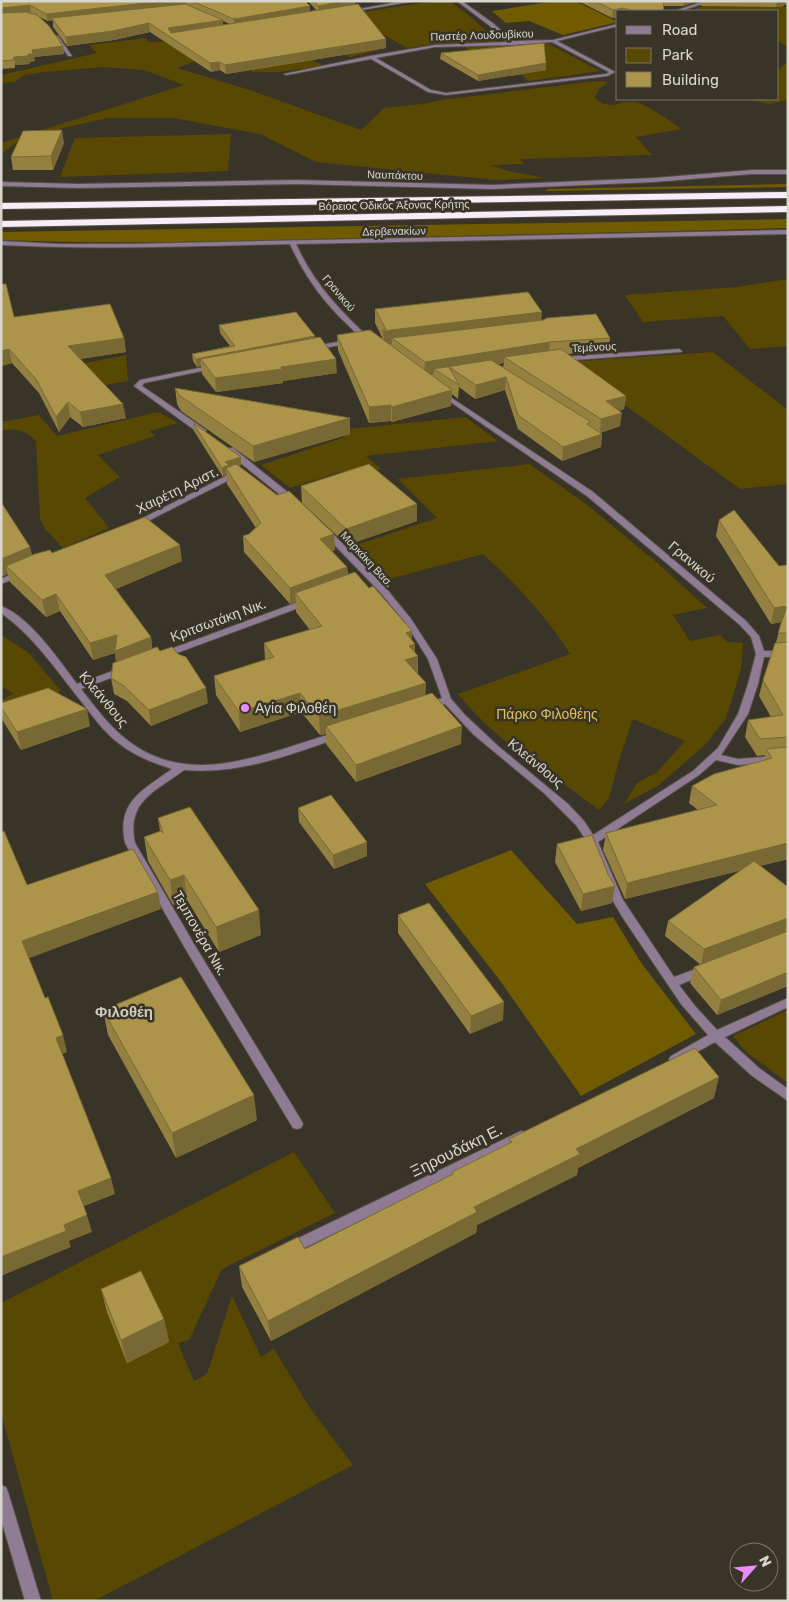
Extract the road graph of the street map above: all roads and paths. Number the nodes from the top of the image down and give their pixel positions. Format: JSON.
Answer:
{"nodes":[{"id":1,"x":414,"y":1,"type":"edge"},
{"id":2,"x":459,"y":1,"type":"edge"},
{"id":3,"x":709,"y":1,"type":"edge"},
{"id":4,"x":780,"y":1,"type":"edge"},
{"id":5,"x":683,"y":3,"type":"dead end"},
{"id":6,"x":788,"y":4,"type":"edge"},
{"id":7,"x":689,"y":7,"type":"junction"},
{"id":8,"x":680,"y":10,"type":"edge"},
{"id":9,"x":693,"y":10,"type":"edge"},
{"id":10,"x":346,"y":11,"type":"edge"},
{"id":11,"x":616,"y":25,"type":"edge"},
{"id":12,"x":54,"y":34,"type":"edge"},
{"id":13,"x":553,"y":41,"type":"junction"},
{"id":14,"x":512,"y":44,"type":"junction"},
{"id":15,"x":70,"y":55,"type":"dead end"},
{"id":16,"x":370,"y":58,"type":"junction"},
{"id":17,"x":286,"y":74,"type":"dead end"},
{"id":18,"x":788,"y":172,"type":"edge"},
{"id":19,"x":1,"y":184,"type":"edge"},
{"id":20,"x":788,"y":195,"type":"edge"},
{"id":21,"x":1,"y":206,"type":"edge"},
{"id":22,"x":788,"y":209,"type":"edge"},
{"id":23,"x":1,"y":224,"type":"edge"},
{"id":24,"x":788,"y":232,"type":"edge"},
{"id":25,"x":1,"y":243,"type":"edge"},
{"id":26,"x":292,"y":243,"type":"junction"},
{"id":27,"x":308,"y":349,"type":"edge"},
{"id":28,"x":679,"y":351,"type":"dead end"},
{"id":29,"x":549,"y":359,"type":"edge"},
{"id":30,"x":222,"y":365,"type":"edge"},
{"id":31,"x":434,"y":388,"type":"edge"},
{"id":32,"x":210,"y":436,"type":"edge"},
{"id":33,"x":223,"y":445,"type":"edge"},
{"id":34,"x":252,"y":466,"type":"junction"},
{"id":35,"x":300,"y":508,"type":"edge"},
{"id":36,"x":319,"y":526,"type":"edge"},
{"id":37,"x":126,"y":529,"type":"edge"},
{"id":38,"x":30,"y":570,"type":"edge"},
{"id":39,"x":1,"y":582,"type":"edge"},
{"id":40,"x":319,"y":598,"type":"edge"},
{"id":41,"x":1,"y":609,"type":"edge"},
{"id":42,"x":760,"y":654,"type":"junction"},
{"id":43,"x":788,"y":654,"type":"edge"},
{"id":44,"x":151,"y":660,"type":"edge"},
{"id":45,"x":134,"y":666,"type":"edge"},
{"id":46,"x":76,"y":688,"type":"junction"},
{"id":47,"x":447,"y":700,"type":"junction"},
{"id":48,"x":420,"y":709,"type":"edge"},
{"id":49,"x":345,"y":733,"type":"edge"},
{"id":50,"x":716,"y":757,"type":"junction"},
{"id":51,"x":788,"y":758,"type":"edge"},
{"id":52,"x":180,"y":768,"type":"junction"},
{"id":53,"x":593,"y":840,"type":"junction"},
{"id":54,"x":715,"y":966,"type":"edge"},
{"id":55,"x":672,"y":983,"type":"junction"},
{"id":56,"x":788,"y":1002,"type":"edge"},
{"id":57,"x":716,"y":1036,"type":"junction"},
{"id":58,"x":664,"y":1064,"type":"edge"},
{"id":59,"x":788,"y":1096,"type":"edge"},
{"id":60,"x":297,"y":1124,"type":"dead end"},
{"id":61,"x":535,"y":1129,"type":"edge"},
{"id":62,"x":279,"y":1254,"type":"edge"},
{"id":63,"x":1,"y":1492,"type":"edge"},
{"id":64,"x":33,"y":1601,"type":"edge"}],
"edges":[{"from":1,"to":10,"type":"street"},
{"from":2,"to":14,"type":"street"},
{"from":3,"to":7,"type":"street"},
{"from":4,"to":6,"type":"street"},
{"from":5,"to":7,"type":"street"},
{"from":7,"to":8,"type":"street"},
{"from":7,"to":9,"type":"street"},
{"from":11,"to":13,"type":"street","name":"Παστέρ Λουδουβίκου"},
{"from":12,"to":15,"type":"street"},
{"from":13,"to":14,"type":"street","name":"Παστέρ Λουδουβίκου"},
{"from":13,"to":16,"type":"street"},
{"from":14,"to":16,"type":"street","name":"Παστέρ Λουδουβίκου"},
{"from":16,"to":17,"type":"street","name":"Παστέρ Λουδουβίκου"},
{"from":18,"to":19,"type":"street","name":"Ναυπάκτου"},
{"from":20,"to":21,"type":"highway","name":"Βόρειος Οδικός Άξονας Κρήτης"},
{"from":22,"to":23,"type":"highway","name":"Βόρειος Οδικός Άξονας Κρήτης"},
{"from":24,"to":26,"type":"street","name":"Δερβενακίων"},
{"from":25,"to":26,"type":"street","name":"Δερβενακίων"},
{"from":26,"to":27,"type":"street","name":"Γρανικού"},
{"from":28,"to":29,"type":"street","name":"Τεμένους"},
{"from":30,"to":32,"type":"street"},
{"from":31,"to":42,"type":"street","name":"Γρανικού"},
{"from":33,"to":34,"type":"street"},
{"from":34,"to":35,"type":"street"},
{"from":34,"to":37,"type":"street","name":"Χαιρέτη Αριστ."},
{"from":36,"to":47,"type":"street","name":"Μαρκάκη Βασ."},
{"from":38,"to":39,"type":"street"},
{"from":40,"to":44,"type":"street","name":"Κριτσωτάκη Νικ."},
{"from":41,"to":46,"type":"street","name":"Κλεάνθους"},
{"from":42,"to":43,"type":"street"},
{"from":42,"to":50,"type":"street"},
{"from":45,"to":46,"type":"street"},
{"from":46,"to":52,"type":"street","name":"Κλεάνθους"},
{"from":47,"to":48,"type":"street"},
{"from":47,"to":53,"type":"street","name":"Κλεάνθους"},
{"from":49,"to":52,"type":"street","name":"Κλεάνθους"},
{"from":50,"to":51,"type":"street"},
{"from":50,"to":53,"type":"street"},
{"from":52,"to":60,"type":"street","name":"Τεμπονέρα Νικ."},
{"from":53,"to":55,"type":"street","name":"Κλεάνθους"},
{"from":54,"to":55,"type":"street"},
{"from":55,"to":57,"type":"street","name":"Κλεάνθους"},
{"from":56,"to":57,"type":"street"},
{"from":57,"to":58,"type":"street"},
{"from":57,"to":59,"type":"street","name":"Κλεάνθους"},
{"from":61,"to":62,"type":"street","name":"Ξηρουδάκη Ε."},
{"from":63,"to":64,"type":"street"}]}
